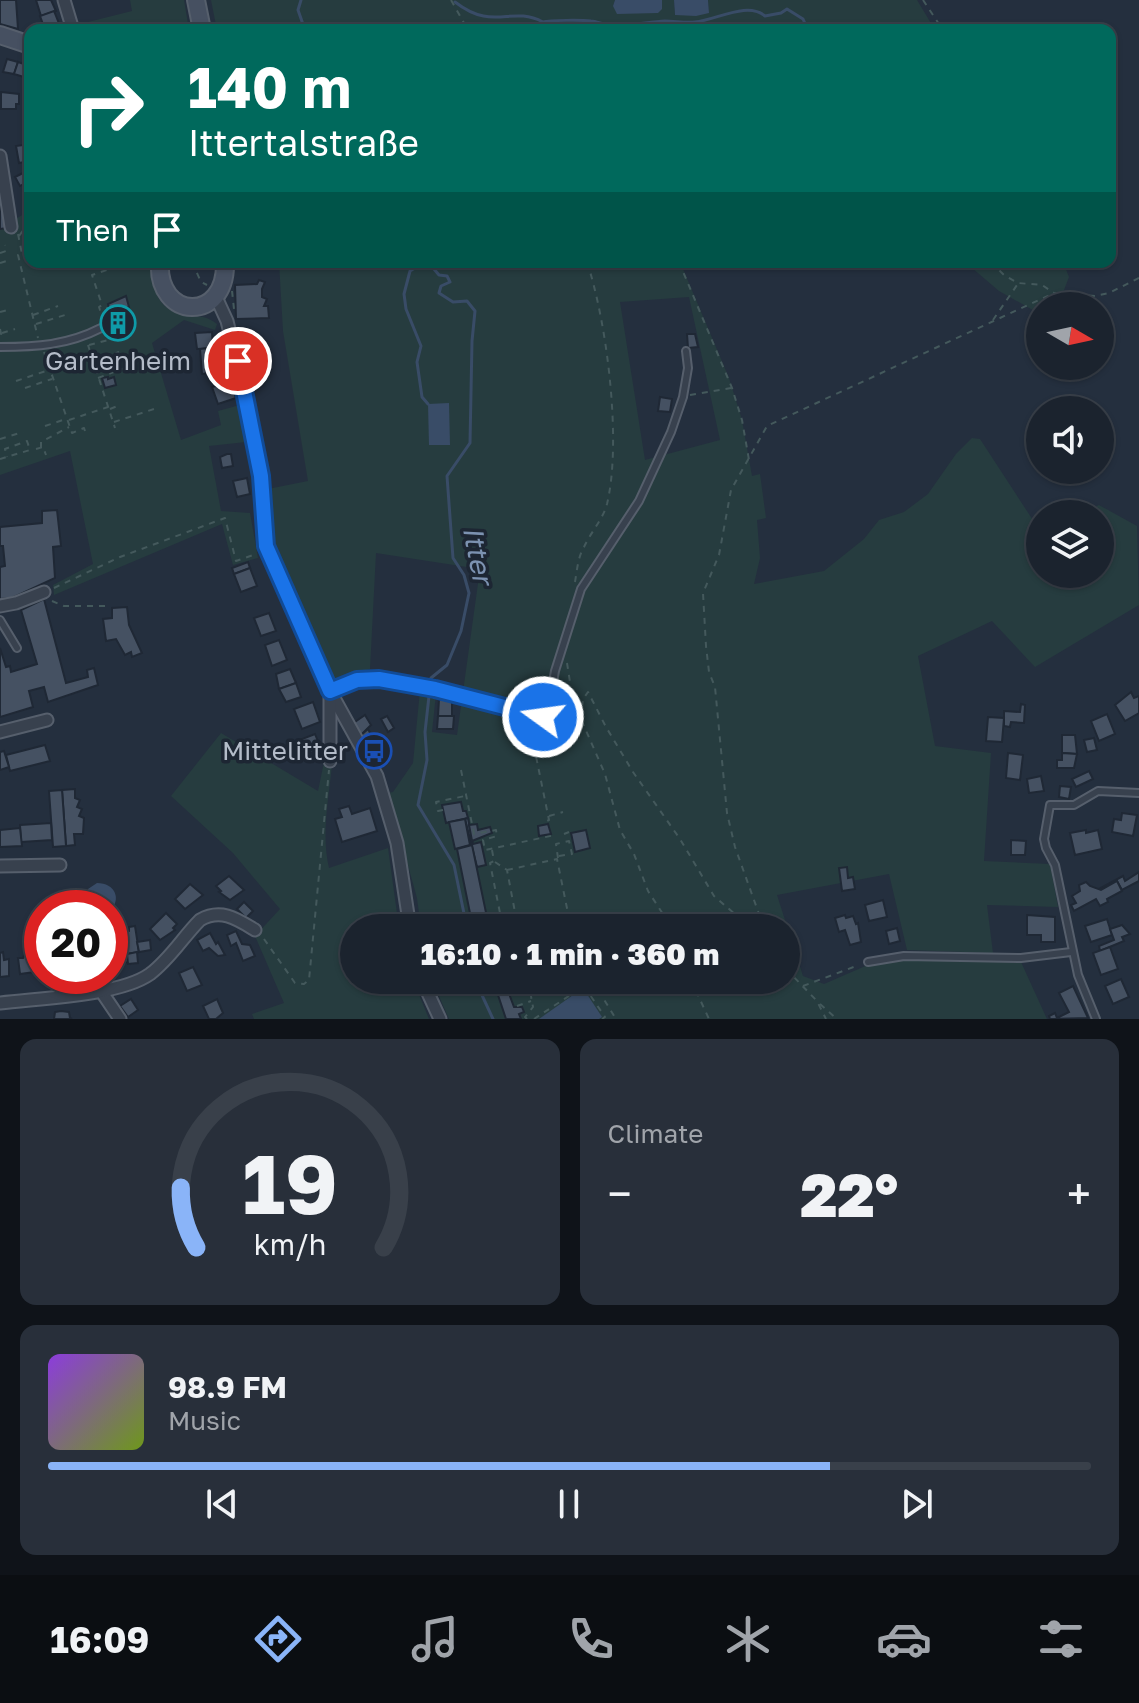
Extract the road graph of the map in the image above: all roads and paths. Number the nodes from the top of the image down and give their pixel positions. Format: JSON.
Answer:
{"nodes":[{"id":1,"x":64,"y":0,"type":"edge"},
{"id":2,"x":196,"y":0,"type":"edge"},
{"id":3,"x":451,"y":0,"type":"edge"},
{"id":4,"x":923,"y":0,"type":"edge"},
{"id":5,"x":71,"y":24,"type":"edge"},
{"id":6,"x":201,"y":24,"type":"edge"},
{"id":7,"x":465,"y":24,"type":"edge"},
{"id":8,"x":939,"y":24,"type":"edge"},
{"id":9,"x":0,"y":35,"type":"edge"},
{"id":10,"x":24,"y":43,"type":"edge"},
{"id":11,"x":0,"y":156,"type":"edge"},
{"id":12,"x":24,"y":228,"type":"edge"},
{"id":13,"x":15,"y":231,"type":"junction"},
{"id":14,"x":5,"y":245,"type":"dead end"},
{"id":15,"x":24,"y":247,"type":"edge"},
{"id":16,"x":21,"y":248,"type":"junction"},
{"id":17,"x":0,"y":253,"type":"edge"},
{"id":18,"x":10,"y":260,"type":"dead end"},
{"id":19,"x":0,"y":263,"type":"edge"},
{"id":20,"x":60,"y":268,"type":"edge"},
{"id":21,"x":160,"y":268,"type":"edge"},
{"id":22,"x":195,"y":268,"type":"edge"},
{"id":23,"x":225,"y":268,"type":"edge"},
{"id":24,"x":589,"y":268,"type":"edge"},
{"id":25,"x":682,"y":268,"type":"edge"},
{"id":26,"x":997,"y":268,"type":"edge"},
{"id":27,"x":110,"y":269,"type":"dead end"},
{"id":28,"x":62,"y":273,"type":"dead end"},
{"id":29,"x":1139,"y":278,"type":"edge"},
{"id":30,"x":1018,"y":283,"type":"junction"},
{"id":31,"x":232,"y":289,"type":"dead end"},
{"id":32,"x":214,"y":290,"type":"junction"},
{"id":33,"x":1052,"y":292,"type":"edge"},
{"id":34,"x":1111,"y":292,"type":"edge"},
{"id":35,"x":58,"y":306,"type":"dead end"},
{"id":36,"x":1026,"y":306,"type":"edge"},
{"id":37,"x":8,"y":310,"type":"dead end"},
{"id":38,"x":0,"y":312,"type":"edge"},
{"id":39,"x":125,"y":312,"type":"dead end"},
{"id":40,"x":234,"y":312,"type":"dead end"},
{"id":41,"x":32,"y":315,"type":"junction"},
{"id":42,"x":65,"y":315,"type":"dead end"},
{"id":43,"x":993,"y":321,"type":"junction"},
{"id":44,"x":35,"y":325,"type":"junction"},
{"id":45,"x":101,"y":328,"type":"joint"},
{"id":46,"x":15,"y":329,"type":"dead end"},
{"id":47,"x":1,"y":333,"type":"edge"},
{"id":48,"x":86,"y":336,"type":"junction"},
{"id":49,"x":88,"y":345,"type":"junction"},
{"id":50,"x":0,"y":347,"type":"edge"},
{"id":51,"x":41,"y":347,"type":"junction"},
{"id":52,"x":686,"y":351,"type":"dead end"},
{"id":53,"x":119,"y":352,"type":"dead end"},
{"id":54,"x":92,"y":362,"type":"junction"},
{"id":55,"x":50,"y":369,"type":"junction"},
{"id":56,"x":142,"y":373,"type":"dead end"},
{"id":57,"x":98,"y":378,"type":"junction"},
{"id":58,"x":53,"y":379,"type":"junction"},
{"id":59,"x":16,"y":381,"type":"dead end"},
{"id":60,"x":25,"y":388,"type":"dead end"},
{"id":61,"x":732,"y":388,"type":"junction"},
{"id":62,"x":683,"y":397,"type":"junction"},
{"id":63,"x":120,"y":405,"type":"dead end"},
{"id":64,"x":109,"y":408,"type":"junction"},
{"id":65,"x":154,"y":409,"type":"dead end"},
{"id":66,"x":67,"y":420,"type":"junction"},
{"id":67,"x":114,"y":422,"type":"junction"},
{"id":68,"x":45,"y":426,"type":"dead end"},
{"id":69,"x":70,"y":427,"type":"junction"},
{"id":70,"x":115,"y":428,"type":"dead end"},
{"id":71,"x":85,"y":431,"type":"dead end"},
{"id":72,"x":23,"y":432,"type":"dead end"},
{"id":73,"x":0,"y":439,"type":"edge"},
{"id":74,"x":41,"y":448,"type":"junction"},
{"id":75,"x":36,"y":449,"type":"dead end"},
{"id":76,"x":46,"y":455,"type":"dead end"},
{"id":77,"x":7,"y":457,"type":"junction"},
{"id":78,"x":0,"y":459,"type":"edge"},
{"id":79,"x":749,"y":461,"type":"junction"},
{"id":80,"x":261,"y":552,"type":"dead end"},
{"id":81,"x":574,"y":584,"type":"dead end"},
{"id":82,"x":44,"y":592,"type":"junction"},
{"id":83,"x":0,"y":606,"type":"edge"},
{"id":84,"x":106,"y":606,"type":"dead end"},
{"id":85,"x":0,"y":620,"type":"edge"},
{"id":86,"x":563,"y":639,"type":"junction"},
{"id":87,"x":17,"y":648,"type":"dead end"},
{"id":88,"x":330,"y":691,"type":"junction"},
{"id":89,"x":47,"y":720,"type":"dead end"},
{"id":90,"x":529,"y":721,"type":"dead end"},
{"id":91,"x":581,"y":721,"type":"junction"},
{"id":92,"x":0,"y":732,"type":"edge"},
{"id":93,"x":330,"y":761,"type":"joint"},
{"id":94,"x":461,"y":770,"type":"dead end"},
{"id":95,"x":1139,"y":793,"type":"edge"},
{"id":96,"x":466,"y":796,"type":"junction"},
{"id":97,"x":443,"y":810,"type":"dead end"},
{"id":98,"x":563,"y":812,"type":"dead end"},
{"id":99,"x":569,"y":832,"type":"dead end"},
{"id":100,"x":564,"y":834,"type":"dead end"},
{"id":101,"x":555,"y":835,"type":"dead end"},
{"id":102,"x":491,"y":849,"type":"junction"},
{"id":103,"x":558,"y":857,"type":"junction"},
{"id":104,"x":494,"y":861,"type":"junction"},
{"id":105,"x":60,"y":865,"type":"dead end"},
{"id":106,"x":0,"y":866,"type":"edge"},
{"id":107,"x":507,"y":870,"type":"junction"},
{"id":108,"x":564,"y":890,"type":"junction"},
{"id":109,"x":570,"y":892,"type":"dead end"},
{"id":110,"x":408,"y":914,"type":"edge"},
{"id":111,"x":501,"y":914,"type":"edge"},
{"id":112,"x":516,"y":914,"type":"edge"},
{"id":113,"x":568,"y":914,"type":"edge"},
{"id":114,"x":663,"y":914,"type":"edge"},
{"id":115,"x":735,"y":914,"type":"edge"},
{"id":116,"x":759,"y":914,"type":"edge"},
{"id":117,"x":255,"y":930,"type":"joint"},
{"id":118,"x":1071,"y":952,"type":"junction"},
{"id":119,"x":868,"y":962,"type":"joint"},
{"id":120,"x":800,"y":983,"type":"edge"},
{"id":121,"x":128,"y":984,"type":"edge"},
{"id":122,"x":803,"y":986,"type":"junction"},
{"id":123,"x":76,"y":994,"type":"edge"},
{"id":124,"x":103,"y":994,"type":"edge"},
{"id":125,"x":428,"y":994,"type":"edge"},
{"id":126,"x":531,"y":994,"type":"edge"},
{"id":127,"x":601,"y":994,"type":"edge"},
{"id":128,"x":697,"y":994,"type":"edge"},
{"id":129,"x":532,"y":1000,"type":"junction"},
{"id":130,"x":817,"y":1001,"type":"junction"},
{"id":131,"x":0,"y":1003,"type":"edge"},
{"id":132,"x":517,"y":1006,"type":"dead end"},
{"id":133,"x":120,"y":1019,"type":"edge"},
{"id":134,"x":440,"y":1019,"type":"edge"},
{"id":135,"x":527,"y":1019,"type":"edge"},
{"id":136,"x":534,"y":1019,"type":"edge"},
{"id":137,"x":602,"y":1019,"type":"edge"},
{"id":138,"x":616,"y":1019,"type":"edge"},
{"id":139,"x":709,"y":1019,"type":"edge"},
{"id":140,"x":826,"y":1019,"type":"edge"},
{"id":141,"x":837,"y":1019,"type":"edge"},
{"id":142,"x":1096,"y":1019,"type":"edge"}],
"edges":[{"from":1,"to":5,"type":"street"},
{"from":2,"to":6,"type":"main road"},
{"from":3,"to":7,"type":"path"},
{"from":4,"to":8,"type":"path"},
{"from":9,"to":10,"type":"main road"},
{"from":11,"to":13,"type":"street"},
{"from":12,"to":13,"type":"path"},
{"from":13,"to":16,"type":"path"},
{"from":14,"to":17,"type":"path"},
{"from":15,"to":16,"type":"path"},
{"from":16,"to":41,"type":"path"},
{"from":18,"to":19,"type":"path"},
{"from":20,"to":28,"type":"path"},
{"from":21,"to":32,"type":"main road"},
{"from":22,"to":32,"type":"path"},
{"from":23,"to":32,"type":"main road"},
{"from":24,"to":81,"type":"path"},
{"from":25,"to":61,"type":"path"},
{"from":26,"to":30,"type":"path"},
{"from":27,"to":45,"type":"path"},
{"from":29,"to":34,"type":"path"},
{"from":30,"to":33,"type":"path"},
{"from":30,"to":43,"type":"path"},
{"from":31,"to":40,"type":"path"},
{"from":32,"to":88,"type":"street"},
{"from":35,"to":41,"type":"path"},
{"from":36,"to":43,"type":"path"},
{"from":37,"to":38,"type":"path"},
{"from":39,"to":49,"type":"path"},
{"from":41,"to":44,"type":"path"},
{"from":42,"to":44,"type":"path"},
{"from":43,"to":79,"type":"path"},
{"from":44,"to":51,"type":"path"},
{"from":45,"to":48,"type":"lane"},
{"from":46,"to":47,"type":"path"},
{"from":48,"to":49,"type":"path"},
{"from":48,"to":51,"type":"lane"},
{"from":49,"to":54,"type":"path"},
{"from":50,"to":51,"type":"lane"},
{"from":51,"to":55,"type":"path"},
{"from":52,"to":62,"type":"lane"},
{"from":53,"to":54,"type":"path"},
{"from":54,"to":57,"type":"path"},
{"from":55,"to":58,"type":"path"},
{"from":55,"to":59,"type":"path"},
{"from":56,"to":57,"type":"path"},
{"from":57,"to":64,"type":"path"},
{"from":58,"to":60,"type":"path"},
{"from":58,"to":66,"type":"path"},
{"from":61,"to":62,"type":"path"},
{"from":61,"to":79,"type":"path"},
{"from":62,"to":86,"type":"lane"},
{"from":63,"to":64,"type":"path"},
{"from":64,"to":66,"type":"path"},
{"from":64,"to":67,"type":"path"},
{"from":65,"to":67,"type":"path"},
{"from":66,"to":68,"type":"path"},
{"from":66,"to":69,"type":"path"},
{"from":67,"to":70,"type":"path"},
{"from":69,"to":71,"type":"path"},
{"from":69,"to":74,"type":"path"},
{"from":72,"to":73,"type":"path"},
{"from":74,"to":75,"type":"path"},
{"from":74,"to":76,"type":"path"},
{"from":77,"to":77,"type":"path"},
{"from":77,"to":78,"type":"path"},
{"from":79,"to":116,"type":"path"},
{"from":80,"to":82,"type":"path"},
{"from":82,"to":83,"type":"street"},
{"from":82,"to":84,"type":"path"},
{"from":85,"to":87,"type":"lane"},
{"from":86,"to":88,"type":"lane"},
{"from":86,"to":91,"type":"path"},
{"from":88,"to":93,"type":"street"},
{"from":88,"to":110,"type":"street"},
{"from":89,"to":92,"type":"street"},
{"from":90,"to":98,"type":"path"},
{"from":91,"to":114,"type":"path"},
{"from":91,"to":115,"type":"path"},
{"from":93,"to":117,"type":"path"},
{"from":94,"to":96,"type":"path"},
{"from":95,"to":118,"type":"lane"},
{"from":96,"to":97,"type":"path"},
{"from":96,"to":102,"type":"path"},
{"from":99,"to":100,"type":"path"},
{"from":101,"to":102,"type":"path"},
{"from":102,"to":104,"type":"path"},
{"from":103,"to":103,"type":"path"},
{"from":103,"to":107,"type":"path"},
{"from":103,"to":108,"type":"path"},
{"from":104,"to":107,"type":"path"},
{"from":104,"to":111,"type":"path"},
{"from":105,"to":106,"type":"street"},
{"from":107,"to":112,"type":"path"},
{"from":108,"to":109,"type":"path"},
{"from":108,"to":113,"type":"path"},
{"from":117,"to":121,"type":"street"},
{"from":118,"to":119,"type":"lane"},
{"from":118,"to":142,"type":"lane"},
{"from":119,"to":122,"type":"path"},
{"from":120,"to":122,"type":"path"},
{"from":122,"to":130,"type":"path"},
{"from":123,"to":131,"type":"street"},
{"from":124,"to":133,"type":"street"},
{"from":125,"to":134,"type":"street"},
{"from":126,"to":129,"type":"path"},
{"from":127,"to":138,"type":"path"},
{"from":128,"to":139,"type":"path"},
{"from":129,"to":132,"type":"path"},
{"from":129,"to":135,"type":"path"},
{"from":130,"to":140,"type":"path"},
{"from":130,"to":141,"type":"path"},
{"from":136,"to":137,"type":"path"}]}
